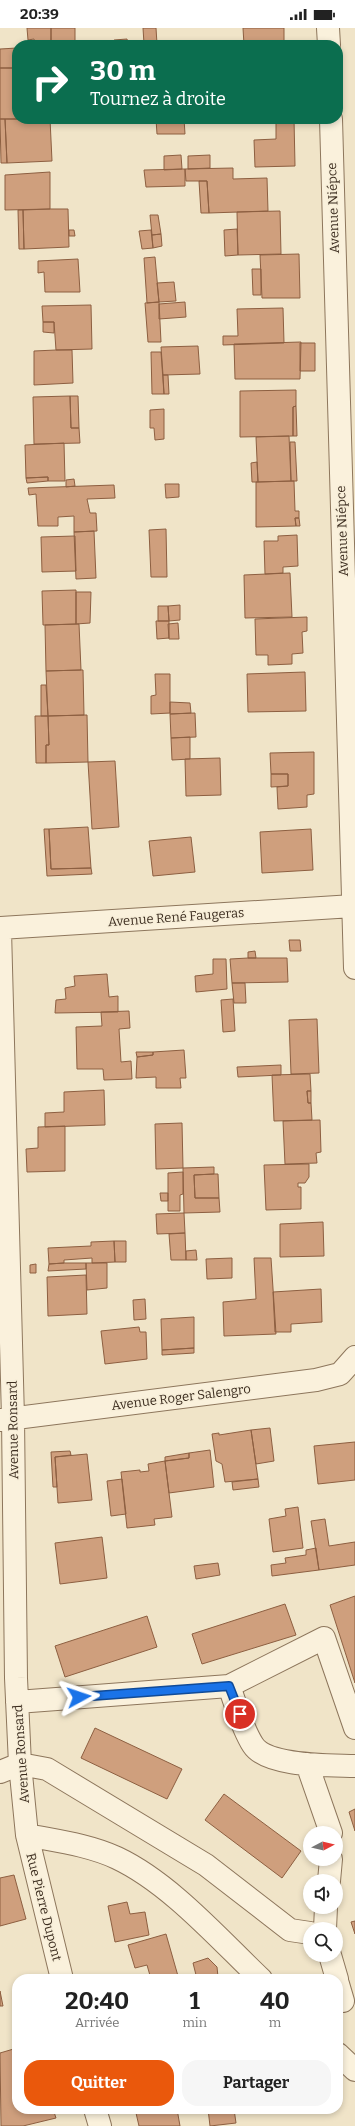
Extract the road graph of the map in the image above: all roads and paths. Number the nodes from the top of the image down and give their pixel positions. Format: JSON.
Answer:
{"nodes":[{"id":1,"x":328,"y":28,"type":"edge"},
{"id":2,"x":329,"y":40,"type":"edge"},
{"id":3,"x":331,"y":124,"type":"edge"},
{"id":4,"x":353,"y":906,"type":"junction"},
{"id":5,"x":0,"y":929,"type":"edge"},
{"id":6,"x":355,"y":968,"type":"edge"},
{"id":7,"x":355,"y":1357,"type":"edge"},
{"id":8,"x":6,"y":1419,"type":"edge"},
{"id":9,"x":229,"y":1686,"type":"junction"},
{"id":10,"x":17,"y":1702,"type":"junction"},
{"id":11,"x":355,"y":1728,"type":"edge"},
{"id":12,"x":20,"y":1764,"type":"junction"},
{"id":13,"x":307,"y":1764,"type":"junction"},
{"id":14,"x":355,"y":1766,"type":"edge"},
{"id":15,"x":0,"y":1772,"type":"edge"},
{"id":16,"x":329,"y":1826,"type":"edge"},
{"id":17,"x":27,"y":1835,"type":"junction"},
{"id":18,"x":303,"y":1932,"type":"edge"},
{"id":19,"x":332,"y":1962,"type":"edge"},
{"id":20,"x":61,"y":1974,"type":"edge"},
{"id":21,"x":255,"y":1974,"type":"edge"},
{"id":22,"x":336,"y":1974,"type":"edge"},
{"id":23,"x":343,"y":2059,"type":"edge"},
{"id":24,"x":355,"y":2070,"type":"edge"},
{"id":25,"x":96,"y":2114,"type":"edge"},
{"id":26,"x":100,"y":2126,"type":"edge"}],
"edges":[{"from":1,"to":2,"type":"street"},
{"from":3,"to":4,"type":"street","name":"Avenue Niépce"},
{"from":4,"to":5,"type":"street","name":"Avenue René Faugeras"},
{"from":4,"to":6,"type":"street","name":"Avenue Niépce"},
{"from":5,"to":8,"type":"street","name":"Avenue Ronsard"},
{"from":7,"to":8,"type":"street","name":"Avenue Roger Salengro"},
{"from":8,"to":10,"type":"street","name":"Avenue Ronsard"},
{"from":9,"to":10,"type":"street"},
{"from":9,"to":11,"type":"street"},
{"from":9,"to":13,"type":"street"},
{"from":10,"to":12,"type":"street","name":"Avenue Ronsard"},
{"from":12,"to":15,"type":"street"},
{"from":12,"to":17,"type":"street","name":"Avenue Ronsard"},
{"from":12,"to":18,"type":"street"},
{"from":13,"to":14,"type":"street"},
{"from":13,"to":16,"type":"street"},
{"from":17,"to":20,"type":"street","name":"Rue Pierre Dupont"},
{"from":17,"to":21,"type":"street"},
{"from":19,"to":22,"type":"street"},
{"from":23,"to":24,"type":"street"},
{"from":25,"to":26,"type":"street"}]}
